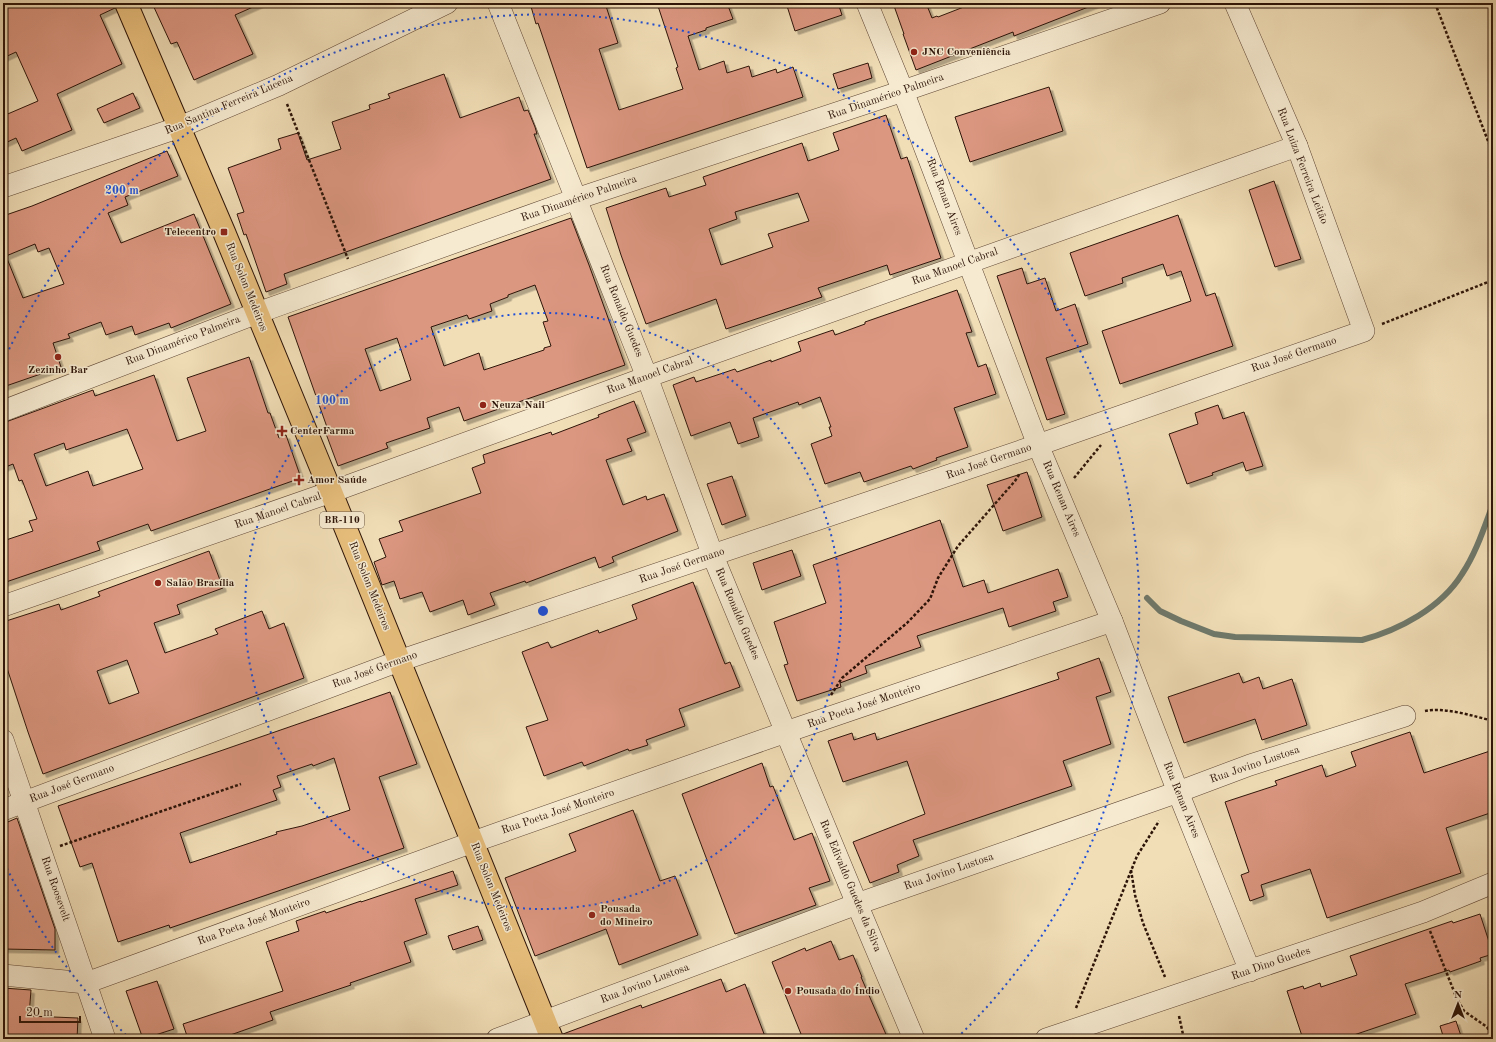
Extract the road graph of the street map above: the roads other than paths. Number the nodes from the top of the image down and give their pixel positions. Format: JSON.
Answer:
{"nodes":[{"id":1,"x":126,"y":3,"type":"edge"},
{"id":2,"x":447,"y":3,"type":"edge"},
{"id":3,"x":498,"y":3,"type":"edge"},
{"id":4,"x":867,"y":3,"type":"edge"},
{"id":5,"x":1160,"y":3,"type":"edge"},
{"id":6,"x":1235,"y":3,"type":"edge"},
{"id":7,"x":903,"y":91,"type":"junction"},
{"id":8,"x":180,"y":127,"type":"junction"},
{"id":9,"x":1297,"y":146,"type":"junction"},
{"id":10,"x":3,"y":187,"type":"edge"},
{"id":11,"x":576,"y":199,"type":"junction"},
{"id":12,"x":968,"y":262,"type":"junction"},
{"id":13,"x":257,"y":312,"type":"junction"},
{"id":14,"x":1364,"y":331,"type":"joint"},
{"id":15,"x":647,"y":377,"type":"junction"},
{"id":16,"x":3,"y":411,"type":"edge"},
{"id":17,"x":1038,"y":446,"type":"junction"},
{"id":18,"x":331,"y":492,"type":"junction"},
{"id":19,"x":713,"y":556,"type":"junction"},
{"id":20,"x":3,"y":606,"type":"edge"},
{"id":21,"x":1112,"y":620,"type":"junction"},
{"id":22,"x":399,"y":661,"type":"junction"},
{"id":23,"x":1405,"y":716,"type":"road end"},
{"id":24,"x":786,"y":732,"type":"junction"},
{"id":25,"x":3,"y":740,"type":"edge"},
{"id":26,"x":1178,"y":792,"type":"junction"},
{"id":27,"x":25,"y":802,"type":"junction"},
{"id":28,"x":3,"y":810,"type":"edge"},
{"id":29,"x":473,"y":842,"type":"junction"},
{"id":30,"x":1493,"y":883,"type":"edge"},
{"id":31,"x":857,"y":904,"type":"junction"},
{"id":32,"x":1250,"y":971,"type":"junction"},
{"id":33,"x":3,"y":975,"type":"edge"},
{"id":34,"x":86,"y":983,"type":"junction"},
{"id":35,"x":548,"y":1030,"type":"edge"},
{"id":36,"x":106,"y":1039,"type":"edge"},
{"id":37,"x":497,"y":1039,"type":"edge"},
{"id":38,"x":914,"y":1039,"type":"edge"},
{"id":39,"x":1046,"y":1039,"type":"edge"}],
"edges":[{"from":1,"to":8,"type":"main road","name":"Rua Solon Medeiros","number":"BR-110"},
{"from":2,"to":8,"type":"street","name":"Rua Santina Ferreira Lucena"},
{"from":3,"to":11,"type":"street","name":"Rua Ronaldo Guedes"},
{"from":4,"to":7,"type":"street","name":"Rua Renan Aires"},
{"from":5,"to":7,"type":"street","name":"Rua Dinamérico Palmeira"},
{"from":6,"to":9,"type":"street","name":"Rua Luiza Ferreira Leitão"},
{"from":7,"to":11,"type":"street","name":"Rua Dinamérico Palmeira"},
{"from":7,"to":12,"type":"street","name":"Rua Renan Aires"},
{"from":8,"to":10,"type":"street","name":"Rua Santina Ferreira Lucena"},
{"from":8,"to":13,"type":"main road","name":"Rua Solon Medeiros","number":"BR-110"},
{"from":9,"to":12,"type":"street","name":"Rua Manoel Cabral"},
{"from":9,"to":14,"type":"street","name":"Rua Luiza Ferreira Leitão"},
{"from":11,"to":13,"type":"street","name":"Rua Dinamérico Palmeira"},
{"from":11,"to":15,"type":"street","name":"Rua Ronaldo Guedes"},
{"from":12,"to":15,"type":"street","name":"Rua Manoel Cabral"},
{"from":12,"to":17,"type":"street","name":"Rua Renan Aires"},
{"from":13,"to":16,"type":"street","name":"Rua Dinamérico Palmeira"},
{"from":13,"to":18,"type":"main road","name":"Rua Solon Medeiros","number":"BR-110"},
{"from":14,"to":17,"type":"street","name":"Rua José Germano"},
{"from":15,"to":18,"type":"street","name":"Rua Manoel Cabral"},
{"from":15,"to":19,"type":"street","name":"Rua Ronaldo Guedes"},
{"from":17,"to":19,"type":"street","name":"Rua José Germano"},
{"from":17,"to":21,"type":"street","name":"Rua Renan Aires"},
{"from":18,"to":20,"type":"street","name":"Rua Manoel Cabral"},
{"from":18,"to":22,"type":"main road","name":"Rua Solon Medeiros","number":"BR-110"},
{"from":19,"to":22,"type":"street","name":"Rua José Germano"},
{"from":19,"to":24,"type":"street","name":"Rua Ronaldo Guedes"},
{"from":21,"to":24,"type":"street","name":"Rua Poeta José Monteiro"},
{"from":21,"to":26,"type":"street","name":"Rua Renan Aires"},
{"from":22,"to":27,"type":"street","name":"Rua José Germano"},
{"from":22,"to":29,"type":"main road","name":"Rua Solon Medeiros","number":"BR-110"},
{"from":23,"to":26,"type":"street","name":"Rua Jovino Lustosa"},
{"from":24,"to":29,"type":"street","name":"Rua Poeta José Monteiro"},
{"from":24,"to":31,"type":"street","name":"Rua Edivaldo Guedes da Silva"},
{"from":25,"to":27,"type":"street","name":"Rua Roosevelt"},
{"from":26,"to":31,"type":"street","name":"Rua Jovino Lustosa"},
{"from":26,"to":32,"type":"street","name":"Rua Renan Aires"},
{"from":27,"to":28,"type":"street","name":"Rua José Germano"},
{"from":27,"to":34,"type":"street","name":"Rua Roosevelt"},
{"from":29,"to":34,"type":"street","name":"Rua Poeta José Monteiro"},
{"from":29,"to":35,"type":"main road","name":"Rua Solon Medeiros","number":"BR-110"},
{"from":30,"to":32,"type":"street","name":"Rua Dino Guedes"},
{"from":31,"to":35,"type":"street","name":"Rua Jovino Lustosa"},
{"from":31,"to":38,"type":"street","name":"Rua Edivaldo Guedes da Silva"},
{"from":32,"to":39,"type":"street","name":"Rua Dino Guedes"},
{"from":33,"to":34,"type":"street","name":"Rua Poeta José Monteiro"},
{"from":34,"to":36,"type":"street","name":"Rua Roosevelt"},
{"from":35,"to":37,"type":"street","name":"Rua Jovino Lustosa"}]}
